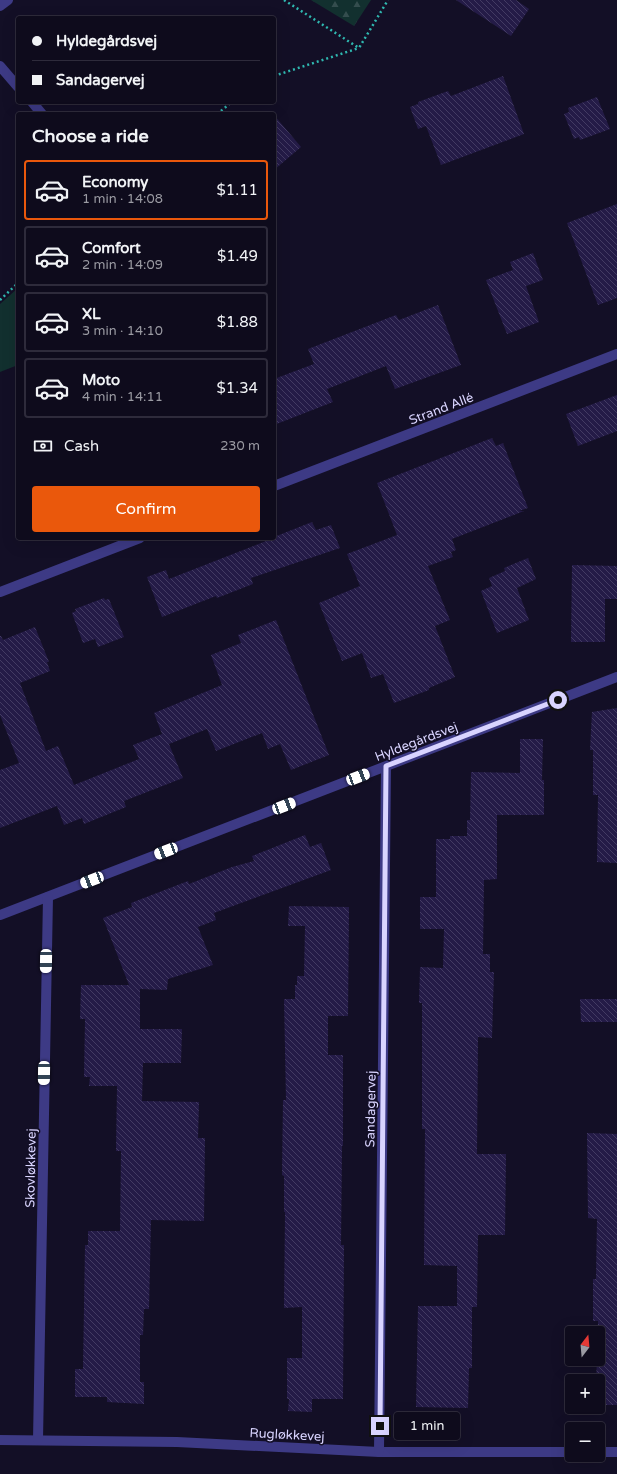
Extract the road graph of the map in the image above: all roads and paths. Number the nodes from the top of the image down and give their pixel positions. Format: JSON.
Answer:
{"nodes":[{"id":1,"x":8,"y":0,"type":"edge"},
{"id":2,"x":284,"y":0,"type":"edge"},
{"id":3,"x":388,"y":0,"type":"edge"},
{"id":4,"x":0,"y":6,"type":"edge"},
{"id":5,"x":359,"y":48,"type":"junction"},
{"id":6,"x":0,"y":66,"type":"edge"},
{"id":7,"x":276,"y":75,"type":"edge"},
{"id":8,"x":16,"y":84,"type":"edge"},
{"id":9,"x":34,"y":104,"type":"edge"},
{"id":10,"x":230,"y":104,"type":"edge"},
{"id":11,"x":40,"y":112,"type":"edge"},
{"id":12,"x":220,"y":112,"type":"edge"},
{"id":13,"x":16,"y":285,"type":"edge"},
{"id":14,"x":0,"y":300,"type":"edge"},
{"id":15,"x":617,"y":354,"type":"edge"},
{"id":16,"x":276,"y":485,"type":"edge"},
{"id":17,"x":135,"y":540,"type":"edge"},
{"id":18,"x":0,"y":592,"type":"edge"},
{"id":19,"x":617,"y":677,"type":"edge"},
{"id":20,"x":386,"y":766,"type":"junction"},
{"id":21,"x":48,"y":897,"type":"junction"},
{"id":22,"x":0,"y":915,"type":"edge"},
{"id":23,"x":0,"y":1440,"type":"edge"},
{"id":24,"x":38,"y":1440,"type":"junction"},
{"id":25,"x":379,"y":1452,"type":"junction"},
{"id":26,"x":565,"y":1452,"type":"edge"},
{"id":27,"x":605,"y":1452,"type":"edge"},
{"id":28,"x":617,"y":1452,"type":"edge"}],
"edges":[{"from":1,"to":4,"type":"street"},
{"from":2,"to":5,"type":"path"},
{"from":3,"to":5,"type":"path"},
{"from":5,"to":7,"type":"path"},
{"from":6,"to":8,"type":"street"},
{"from":9,"to":11,"type":"street"},
{"from":10,"to":12,"type":"path"},
{"from":13,"to":14,"type":"path"},
{"from":15,"to":16,"type":"street","name":"Strand Allé"},
{"from":17,"to":18,"type":"street"},
{"from":19,"to":20,"type":"street","name":"Hyldegårdsvej"},
{"from":20,"to":21,"type":"street","name":"Hyldegårdsvej"},
{"from":20,"to":25,"type":"street","name":"Sandagervej"},
{"from":21,"to":22,"type":"street","name":"Hyldegårdsvej"},
{"from":21,"to":24,"type":"street","name":"Skovløkkevej"},
{"from":23,"to":24,"type":"street","name":"Rugløkkevej"},
{"from":24,"to":25,"type":"street","name":"Rugløkkevej"},
{"from":25,"to":26,"type":"street","name":"Rugløkkevej"},
{"from":27,"to":28,"type":"street"}]}
